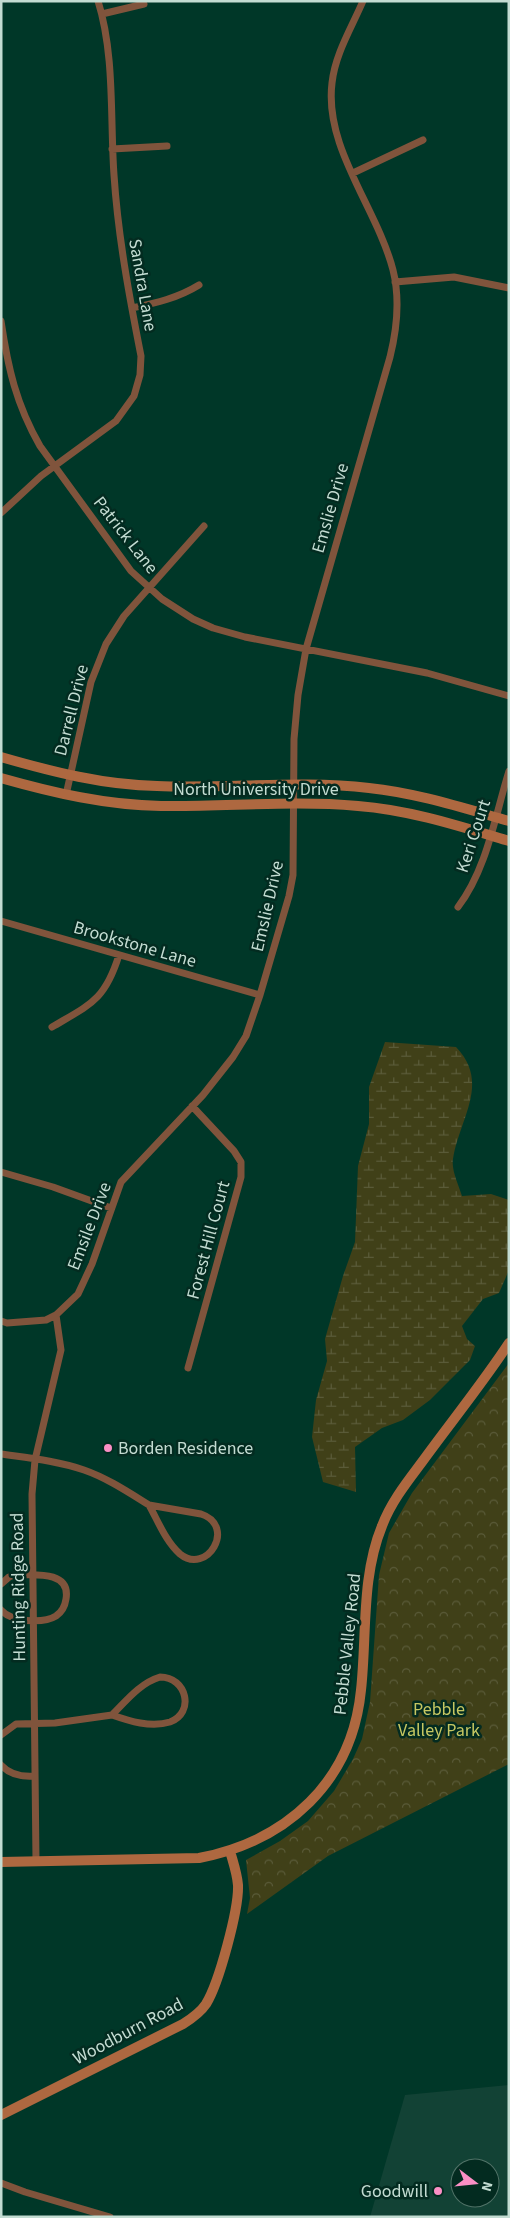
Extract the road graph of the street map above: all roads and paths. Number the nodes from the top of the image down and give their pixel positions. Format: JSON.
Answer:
{"nodes":[{"id":1,"x":98,"y":1,"type":"edge"},
{"id":2,"x":364,"y":1,"type":"edge"},
{"id":3,"x":144,"y":4,"type":"dead end"},
{"id":4,"x":102,"y":14,"type":"junction"},
{"id":5,"x":423,"y":140,"type":"dead end"},
{"id":6,"x":167,"y":146,"type":"dead end"},
{"id":7,"x":112,"y":149,"type":"junction"},
{"id":8,"x":353,"y":173,"type":"junction"},
{"id":9,"x":395,"y":282,"type":"junction"},
{"id":10,"x":199,"y":285,"type":"dead end"},
{"id":11,"x":509,"y":288,"type":"edge"},
{"id":12,"x":132,"y":308,"type":"junction"},
{"id":13,"x":1,"y":321,"type":"edge"},
{"id":14,"x":55,"y":467,"type":"junction"},
{"id":15,"x":1,"y":513,"type":"edge"},
{"id":16,"x":204,"y":526,"type":"dead end"},
{"id":17,"x":149,"y":589,"type":"junction"},
{"id":18,"x":306,"y":649,"type":"junction"},
{"id":19,"x":509,"y":696,"type":"edge"},
{"id":20,"x":2,"y":760,"type":"edge"},
{"id":21,"x":509,"y":771,"type":"edge"},
{"id":22,"x":70,"y":775,"type":"junction"},
{"id":23,"x":1,"y":778,"type":"edge"},
{"id":24,"x":294,"y":786,"type":"junction"},
{"id":25,"x":66,"y":795,"type":"junction"},
{"id":26,"x":293,"y":804,"type":"junction"},
{"id":27,"x":495,"y":817,"type":"junction"},
{"id":28,"x":509,"y":821,"type":"edge"},
{"id":29,"x":490,"y":835,"type":"junction"},
{"id":30,"x":509,"y":841,"type":"edge"},
{"id":31,"x":458,"y":907,"type":"dead end"},
{"id":32,"x":1,"y":921,"type":"edge"},
{"id":33,"x":119,"y":955,"type":"junction"},
{"id":34,"x":260,"y":995,"type":"junction"},
{"id":35,"x":52,"y":1027,"type":"dead end"},
{"id":36,"x":246,"y":1036,"type":"joint"},
{"id":37,"x":192,"y":1106,"type":"junction"},
{"id":38,"x":1,"y":1172,"type":"edge"},
{"id":39,"x":112,"y":1208,"type":"junction"},
{"id":40,"x":56,"y":1315,"type":"junction"},
{"id":41,"x":1,"y":1321,"type":"edge"},
{"id":42,"x":509,"y":1343,"type":"edge"},
{"id":43,"x":188,"y":1368,"type":"dead end"},
{"id":44,"x":1,"y":1454,"type":"edge"},
{"id":45,"x":36,"y":1460,"type":"junction"},
{"id":46,"x":149,"y":1505,"type":"junction"},
{"id":47,"x":32,"y":1575,"type":"junction"},
{"id":48,"x":1,"y":1584,"type":"edge"},
{"id":49,"x":1,"y":1610,"type":"edge"},
{"id":50,"x":33,"y":1620,"type":"junction"},
{"id":51,"x":112,"y":1715,"type":"junction"},
{"id":52,"x":34,"y":1724,"type":"junction"},
{"id":53,"x":1,"y":1734,"type":"edge"},
{"id":54,"x":1,"y":1765,"type":"edge"},
{"id":55,"x":35,"y":1776,"type":"junction"},
{"id":56,"x":230,"y":1851,"type":"junction"},
{"id":57,"x":36,"y":1861,"type":"junction"},
{"id":58,"x":1,"y":1862,"type":"edge"},
{"id":59,"x":1,"y":2115,"type":"edge"},
{"id":60,"x":1,"y":2183,"type":"edge"},
{"id":61,"x":110,"y":2217,"type":"edge"}],
"edges":[{"from":1,"to":4,"type":"street","name":"Sandra Lane"},
{"from":2,"to":8,"type":"street","name":"Emslie Drive"},
{"from":3,"to":4,"type":"street"},
{"from":4,"to":7,"type":"street","name":"Sandra Lane"},
{"from":5,"to":8,"type":"street"},
{"from":6,"to":7,"type":"street"},
{"from":7,"to":12,"type":"street","name":"Sandra Lane"},
{"from":8,"to":9,"type":"street","name":"Emslie Drive"},
{"from":9,"to":11,"type":"street"},
{"from":9,"to":18,"type":"street","name":"Emslie Drive"},
{"from":10,"to":12,"type":"street"},
{"from":12,"to":14,"type":"street","name":"Sandra Lane"},
{"from":13,"to":14,"type":"street","name":"Patrick Lane"},
{"from":14,"to":15,"type":"street","name":"Sandra Lane"},
{"from":14,"to":17,"type":"street","name":"Patrick Lane"},
{"from":16,"to":17,"type":"street","name":"Darrell Drive"},
{"from":17,"to":18,"type":"street","name":"Patrick Lane"},
{"from":17,"to":22,"type":"street","name":"Darrell Drive"},
{"from":18,"to":19,"type":"street","name":"Patrick Lane"},
{"from":18,"to":24,"type":"street","name":"Emslie Drive"},
{"from":20,"to":22,"type":"street","name":"North University Drive"},
{"from":21,"to":27,"type":"street","name":"Keri Court"},
{"from":22,"to":24,"type":"street","name":"North University Drive"},
{"from":22,"to":25,"type":"street","name":"Darrell Drive"},
{"from":23,"to":25,"type":"street","name":"North University Drive"},
{"from":24,"to":26,"type":"street","name":"Emslie Drive"},
{"from":24,"to":27,"type":"street","name":"North University Drive"},
{"from":25,"to":26,"type":"street","name":"North University Drive"},
{"from":26,"to":29,"type":"street","name":"North University Drive"},
{"from":26,"to":34,"type":"street","name":"Emslie Drive"},
{"from":27,"to":28,"type":"street","name":"North University Drive"},
{"from":27,"to":29,"type":"street","name":"Keri Court"},
{"from":29,"to":30,"type":"street","name":"North University Drive"},
{"from":29,"to":31,"type":"street","name":"Keri Court"},
{"from":32,"to":33,"type":"street","name":"Brookstone Lane"},
{"from":33,"to":34,"type":"street","name":"Brookstone Lane"},
{"from":33,"to":35,"type":"street"},
{"from":34,"to":36,"type":"street","name":"Emslie Drive"},
{"from":36,"to":37,"type":"street","name":"Emsile Drive"},
{"from":37,"to":39,"type":"street","name":"Emsile Drive"},
{"from":37,"to":43,"type":"street","name":"Forest Hill Court"},
{"from":38,"to":39,"type":"street"},
{"from":39,"to":40,"type":"street","name":"Emsile Drive"},
{"from":40,"to":41,"type":"street","name":"Emsile Drive"},
{"from":40,"to":45,"type":"street","name":"Hunting Ridge Road"},
{"from":42,"to":56,"type":"street","name":"Pebble Valley Road"},
{"from":44,"to":45,"type":"street"},
{"from":45,"to":46,"type":"street"},
{"from":45,"to":47,"type":"street","name":"Hunting Ridge Road"},
{"from":46,"to":46,"type":"street"},
{"from":47,"to":48,"type":"street"},
{"from":47,"to":50,"type":"street","name":"Hunting Ridge Road"},
{"from":47,"to":50,"type":"street"},
{"from":49,"to":50,"type":"street"},
{"from":50,"to":52,"type":"street","name":"Hunting Ridge Road"},
{"from":51,"to":51,"type":"street"},
{"from":51,"to":52,"type":"street"},
{"from":52,"to":53,"type":"street"},
{"from":52,"to":55,"type":"street","name":"Hunting Ridge Road"},
{"from":54,"to":55,"type":"street"},
{"from":55,"to":57,"type":"street","name":"Hunting Ridge Road"},
{"from":56,"to":57,"type":"street","name":"Pebble Valley Road"},
{"from":56,"to":59,"type":"street","name":"Woodburn Road"},
{"from":57,"to":58,"type":"street","name":"Pebble Valley Road"},
{"from":60,"to":61,"type":"street"}]}
